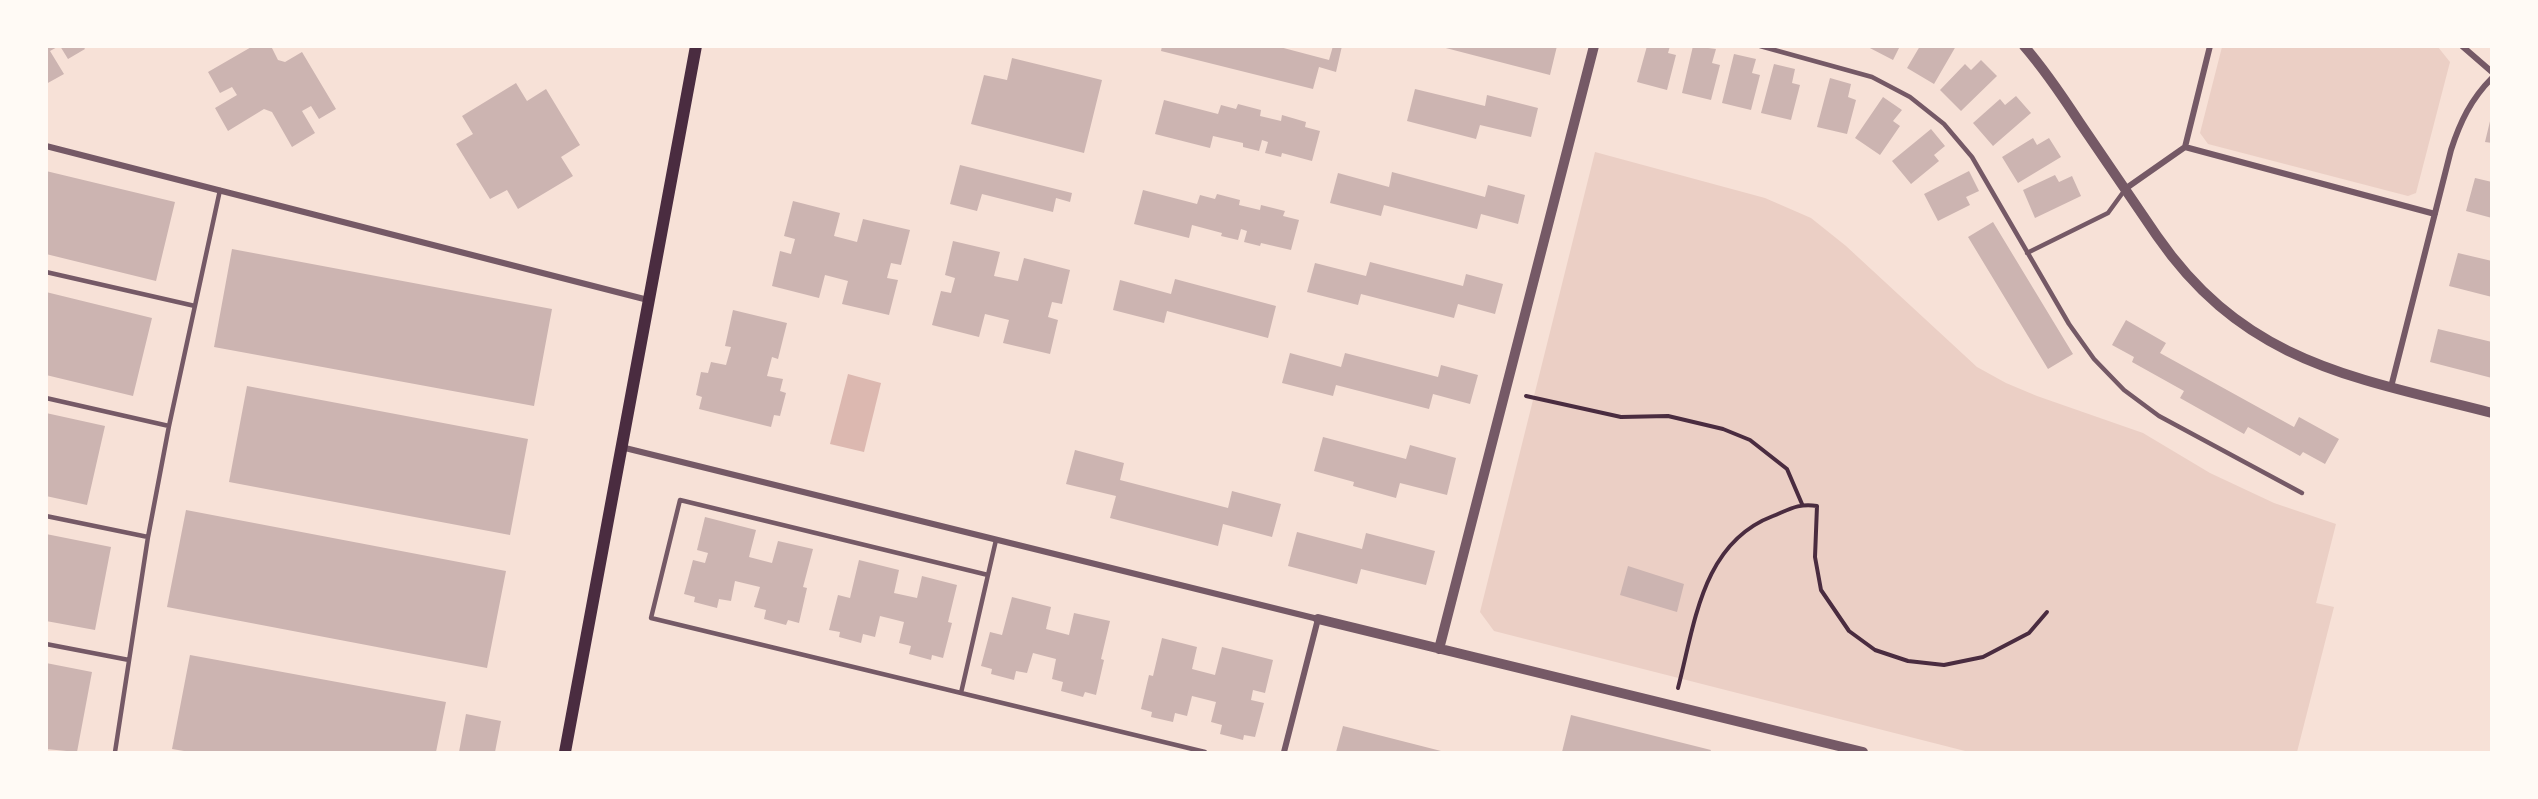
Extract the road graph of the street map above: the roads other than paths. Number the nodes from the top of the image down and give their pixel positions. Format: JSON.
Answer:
{"nodes":[{"id":1,"x":696,"y":46,"type":"edge"},
{"id":2,"x":1594,"y":46,"type":"edge"},
{"id":3,"x":1760,"y":46,"type":"edge"},
{"id":4,"x":2024,"y":46,"type":"edge"},
{"id":5,"x":2210,"y":46,"type":"edge"},
{"id":6,"x":2462,"y":46,"type":"edge"},
{"id":7,"x":2492,"y":72,"type":"edge"},
{"id":8,"x":2492,"y":78,"type":"edge"},
{"id":9,"x":46,"y":146,"type":"edge"},
{"id":10,"x":2185,"y":147,"type":"junction"},
{"id":11,"x":2125,"y":189,"type":"junction"},
{"id":12,"x":220,"y":190,"type":"junction"},
{"id":13,"x":2435,"y":214,"type":"junction"},
{"id":14,"x":2027,"y":253,"type":"junction"},
{"id":15,"x":46,"y":272,"type":"edge"},
{"id":16,"x":648,"y":300,"type":"junction"},
{"id":17,"x":195,"y":306,"type":"junction"},
{"id":18,"x":2391,"y":387,"type":"junction"},
{"id":19,"x":46,"y":398,"type":"edge"},
{"id":20,"x":2492,"y":413,"type":"edge"},
{"id":21,"x":169,"y":426,"type":"junction"},
{"id":22,"x":621,"y":447,"type":"junction"},
{"id":23,"x":2302,"y":493,"type":"dead end"},
{"id":24,"x":46,"y":516,"type":"edge"},
{"id":25,"x":148,"y":537,"type":"junction"},
{"id":26,"x":996,"y":540,"type":"junction"},
{"id":27,"x":988,"y":575,"type":"junction"},
{"id":28,"x":1318,"y":619,"type":"junction"},
{"id":29,"x":46,"y":644,"type":"edge"},
{"id":30,"x":1439,"y":649,"type":"junction"},
{"id":31,"x":129,"y":660,"type":"junction"},
{"id":32,"x":961,"y":693,"type":"junction"},
{"id":33,"x":115,"y":753,"type":"edge"},
{"id":34,"x":565,"y":753,"type":"edge"},
{"id":35,"x":1205,"y":753,"type":"edge"},
{"id":36,"x":1284,"y":753,"type":"edge"},
{"id":37,"x":1863,"y":753,"type":"edge"}],
"edges":[{"from":1,"to":16,"type":"main road"},
{"from":2,"to":30,"type":"street"},
{"from":3,"to":14,"type":"lane"},
{"from":4,"to":11,"type":"street"},
{"from":5,"to":10,"type":"street"},
{"from":6,"to":7,"type":"street"},
{"from":8,"to":13,"type":"street"},
{"from":9,"to":12,"type":"street"},
{"from":10,"to":11,"type":"street"},
{"from":10,"to":13,"type":"street"},
{"from":11,"to":14,"type":"lane"},
{"from":11,"to":18,"type":"street"},
{"from":12,"to":16,"type":"street"},
{"from":12,"to":17,"type":"lane"},
{"from":13,"to":18,"type":"street"},
{"from":14,"to":23,"type":"lane"},
{"from":15,"to":17,"type":"lane"},
{"from":16,"to":22,"type":"main road"},
{"from":17,"to":21,"type":"lane"},
{"from":18,"to":20,"type":"street"},
{"from":19,"to":21,"type":"lane"},
{"from":21,"to":25,"type":"lane"},
{"from":22,"to":26,"type":"street"},
{"from":22,"to":34,"type":"main road"},
{"from":24,"to":25,"type":"lane"},
{"from":25,"to":31,"type":"lane"},
{"from":26,"to":27,"type":"lane"},
{"from":26,"to":28,"type":"street"},
{"from":27,"to":32,"type":"lane"},
{"from":27,"to":32,"type":"lane"},
{"from":28,"to":30,"type":"street"},
{"from":28,"to":36,"type":"street"},
{"from":29,"to":31,"type":"lane"},
{"from":30,"to":37,"type":"street"},
{"from":31,"to":33,"type":"lane"},
{"from":32,"to":35,"type":"lane"}]}
